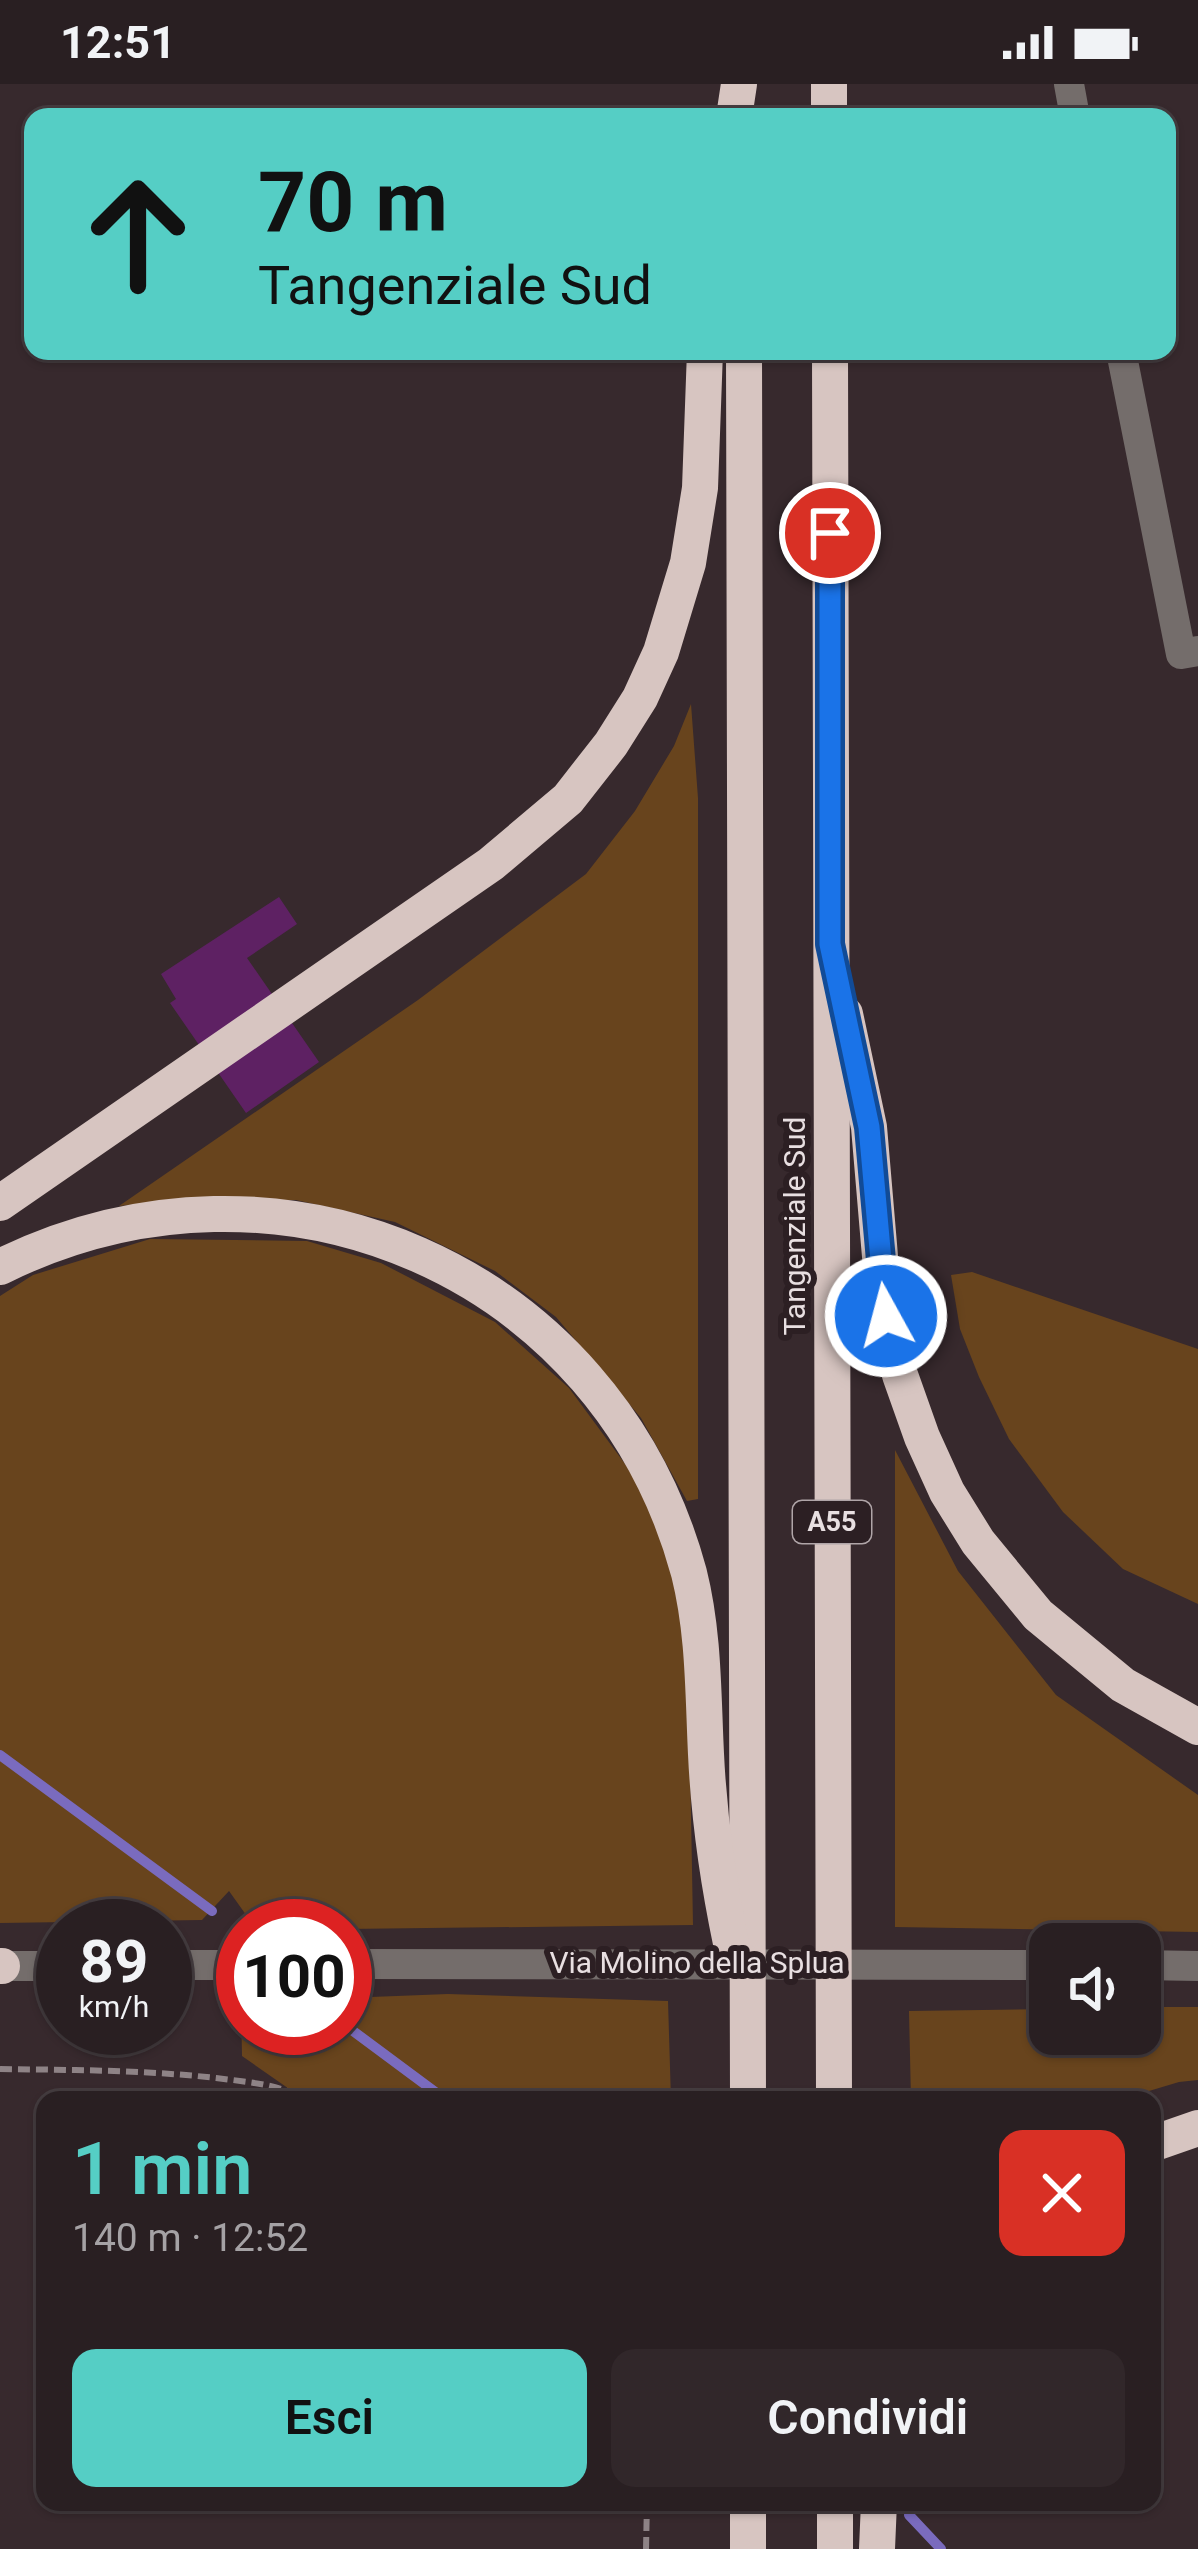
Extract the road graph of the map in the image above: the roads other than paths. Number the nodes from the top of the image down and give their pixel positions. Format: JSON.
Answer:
{"nodes":[{"id":1,"x":705,"y":360,"type":"edge"},
{"id":2,"x":744,"y":360,"type":"edge"},
{"id":3,"x":830,"y":360,"type":"edge"},
{"id":4,"x":1123,"y":360,"type":"edge"},
{"id":5,"x":1190,"y":653,"type":"edge"},
{"id":6,"x":830,"y":944,"type":"junction"},
{"id":7,"x":0,"y":1203,"type":"edge"},
{"id":8,"x":0,"y":1267,"type":"edge"},
{"id":9,"x":1198,"y":1727,"type":"edge"},
{"id":10,"x":372,"y":1964,"type":"edge"},
{"id":11,"x":1029,"y":1965,"type":"edge"},
{"id":12,"x":1161,"y":1965,"type":"edge"},
{"id":13,"x":1,"y":1966,"type":"edge"},
{"id":14,"x":36,"y":1966,"type":"edge"},
{"id":15,"x":1198,"y":1966,"type":"edge"},
{"id":16,"x":748,"y":2020,"type":"junction"},
{"id":17,"x":748,"y":2091,"type":"edge"},
{"id":18,"x":834,"y":2091,"type":"edge"},
{"id":19,"x":1198,"y":2128,"type":"edge"},
{"id":20,"x":1161,"y":2141,"type":"edge"},
{"id":21,"x":748,"y":2511,"type":"edge"},
{"id":22,"x":835,"y":2511,"type":"edge"},
{"id":23,"x":879,"y":2511,"type":"edge"},
{"id":24,"x":748,"y":2549,"type":"edge"},
{"id":25,"x":835,"y":2549,"type":"edge"},
{"id":26,"x":877,"y":2549,"type":"edge"}],
"edges":[{"from":1,"to":7,"type":"highway"},
{"from":2,"to":16,"type":"highway","name":"Tangenziale Sud"},
{"from":3,"to":6,"type":"highway","name":"Tangenziale Sud","number":"A55"},
{"from":4,"to":5,"type":"street"},
{"from":6,"to":9,"type":"highway"},
{"from":6,"to":18,"type":"highway","name":"Tangenziale Sud","number":"A55"},
{"from":8,"to":16,"type":"highway"},
{"from":10,"to":11,"type":"street","name":"Via Molino della Splua"},
{"from":12,"to":15,"type":"street"},
{"from":13,"to":14,"type":"street"},
{"from":16,"to":17,"type":"highway","name":"Tangenziale Sud"},
{"from":19,"to":20,"type":"highway"},
{"from":21,"to":24,"type":"highway"},
{"from":22,"to":25,"type":"highway"},
{"from":23,"to":26,"type":"highway"}]}
